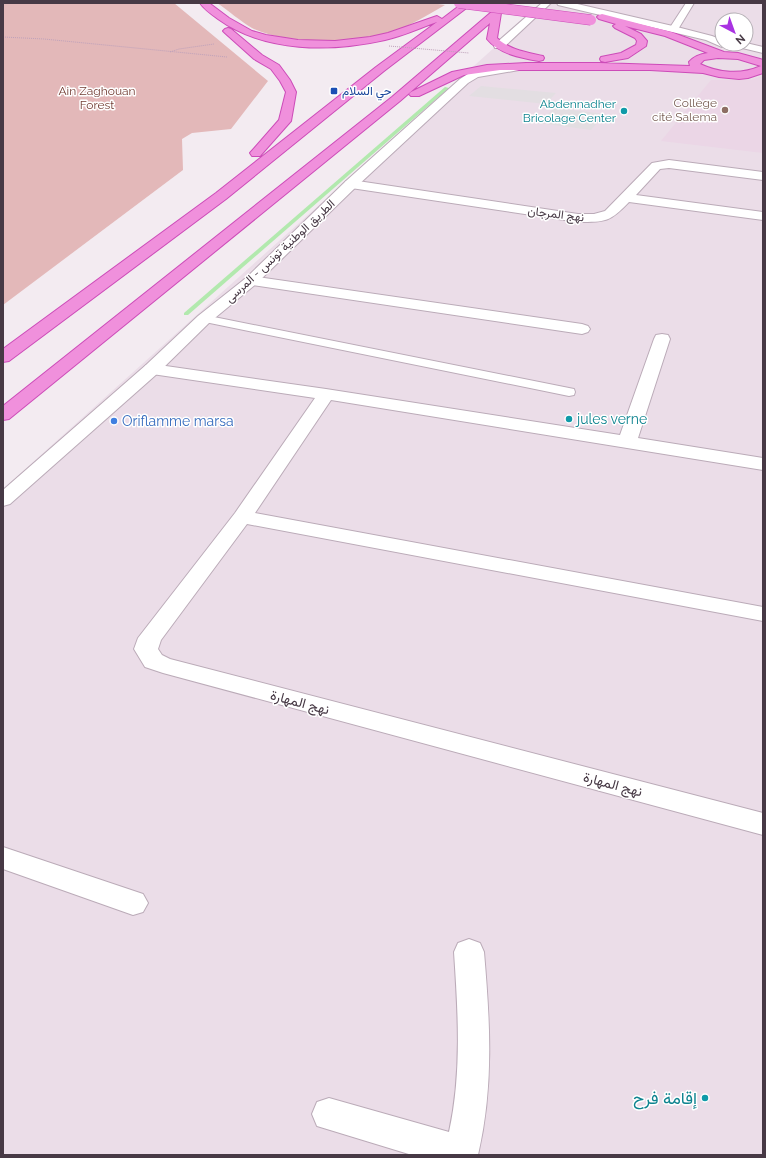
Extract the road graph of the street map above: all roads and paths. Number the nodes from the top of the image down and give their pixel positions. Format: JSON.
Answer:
{"nodes":[{"id":1,"x":469,"y":3,"type":"edge"},
{"id":2,"x":507,"y":3,"type":"edge"},
{"id":3,"x":547,"y":3,"type":"edge"},
{"id":4,"x":561,"y":3,"type":"edge"},
{"id":5,"x":690,"y":3,"type":"edge"},
{"id":6,"x":200,"y":6,"type":"edge"},
{"id":7,"x":458,"y":8,"type":"edge"},
{"id":8,"x":498,"y":8,"type":"edge"},
{"id":9,"x":618,"y":26,"type":"junction"},
{"id":10,"x":674,"y":29,"type":"junction"},
{"id":11,"x":3,"y":37,"type":"edge"},
{"id":12,"x":714,"y":40,"type":"edge"},
{"id":13,"x":389,"y":46,"type":"dead end"},
{"id":14,"x":499,"y":46,"type":"junction"},
{"id":15,"x":739,"y":52,"type":"edge"},
{"id":16,"x":469,"y":53,"type":"dead end"},
{"id":17,"x":731,"y":55,"type":"junction"},
{"id":18,"x":258,"y":56,"type":"junction"},
{"id":19,"x":698,"y":58,"type":"junction"},
{"id":20,"x":748,"y":58,"type":"junction"},
{"id":21,"x":763,"y":59,"type":"edge"},
{"id":22,"x":763,"y":64,"type":"edge"},
{"id":23,"x":535,"y":66,"type":"junction"},
{"id":24,"x":763,"y":69,"type":"edge"},
{"id":25,"x":702,"y":70,"type":"junction"},
{"id":26,"x":396,"y":99,"type":"junction"},
{"id":27,"x":763,"y":176,"type":"edge"},
{"id":28,"x":351,"y":184,"type":"junction"},
{"id":29,"x":222,"y":196,"type":"junction"},
{"id":30,"x":625,"y":197,"type":"junction"},
{"id":31,"x":763,"y":216,"type":"edge"},
{"id":32,"x":251,"y":281,"type":"junction"},
{"id":33,"x":204,"y":319,"type":"junction"},
{"id":34,"x":582,"y":329,"type":"dead end"},
{"id":35,"x":662,"y":339,"type":"dead end"},
{"id":36,"x":3,"y":357,"type":"edge"},
{"id":37,"x":152,"y":369,"type":"junction"},
{"id":38,"x":569,"y":392,"type":"dead end"},
{"id":39,"x":326,"y":394,"type":"junction"},
{"id":40,"x":3,"y":415,"type":"edge"},
{"id":41,"x":627,"y":442,"type":"junction"},
{"id":42,"x":763,"y":464,"type":"edge"},
{"id":43,"x":3,"y":500,"type":"edge"},
{"id":44,"x":242,"y":517,"type":"junction"},
{"id":45,"x":763,"y":614,"type":"edge"},
{"id":46,"x":763,"y":824,"type":"edge"},
{"id":47,"x":3,"y":858,"type":"edge"},
{"id":48,"x":133,"y":903,"type":"dead end"},
{"id":49,"x":469,"y":952,"type":"dead end"},
{"id":50,"x":329,"y":1114,"type":"dead end"},
{"id":51,"x":460,"y":1154,"type":"edge"}],
"edges":[{"from":1,"to":7,"type":"highway"},
{"from":2,"to":8,"type":"highway"},
{"from":3,"to":14,"type":"street"},
{"from":4,"to":10,"type":"street"},
{"from":5,"to":10,"type":"street"},
{"from":6,"to":7,"type":"highway"},
{"from":6,"to":18,"type":"highway"},
{"from":7,"to":9,"type":"highway","bridge":true},
{"from":7,"to":29,"type":"highway"},
{"from":8,"to":14,"type":"highway"},
{"from":8,"to":17,"type":"highway"},
{"from":8,"to":26,"type":"highway"},
{"from":9,"to":14,"type":"highway"},
{"from":9,"to":19,"type":"highway"},
{"from":10,"to":12,"type":"street"},
{"from":11,"to":18,"type":"path"},
{"from":13,"to":16,"type":"path","bridge":true},
{"from":15,"to":20,"type":"street"},
{"from":17,"to":19,"type":"highway"},
{"from":17,"to":20,"type":"highway"},
{"from":18,"to":29,"type":"highway"},
{"from":19,"to":25,"type":"highway"},
{"from":20,"to":21,"type":"street"},
{"from":20,"to":22,"type":"highway"},
{"from":23,"to":25,"type":"highway"},
{"from":23,"to":26,"type":"highway"},
{"from":23,"to":28,"type":"street","name":"الطريق الوطنية تونس - المرسى"},
{"from":24,"to":25,"type":"highway"},
{"from":26,"to":40,"type":"highway"},
{"from":27,"to":30,"type":"street","name":"نهج المرجان"},
{"from":28,"to":30,"type":"street","name":"نهج المرجان"},
{"from":28,"to":32,"type":"street","name":"الطريق الوطنية تونس - المرسى"},
{"from":29,"to":36,"type":"highway"},
{"from":30,"to":31,"type":"street"},
{"from":32,"to":33,"type":"street","name":"الطريق الوطنية تونس - المرسى"},
{"from":32,"to":34,"type":"street"},
{"from":33,"to":37,"type":"street","name":"الطريق الوطنية تونس - المرسى"},
{"from":33,"to":38,"type":"lane"},
{"from":35,"to":41,"type":"street"},
{"from":37,"to":39,"type":"street"},
{"from":37,"to":43,"type":"street","name":"الطريق الوطنية تونس - المرسى"},
{"from":39,"to":41,"type":"street"},
{"from":39,"to":44,"type":"street","name":"نهج المهارة"},
{"from":41,"to":42,"type":"street"},
{"from":44,"to":45,"type":"street"},
{"from":44,"to":46,"type":"street","name":"نهج المهارة"},
{"from":47,"to":48,"type":"street"},
{"from":49,"to":51,"type":"street"},
{"from":50,"to":51,"type":"street"}]}
